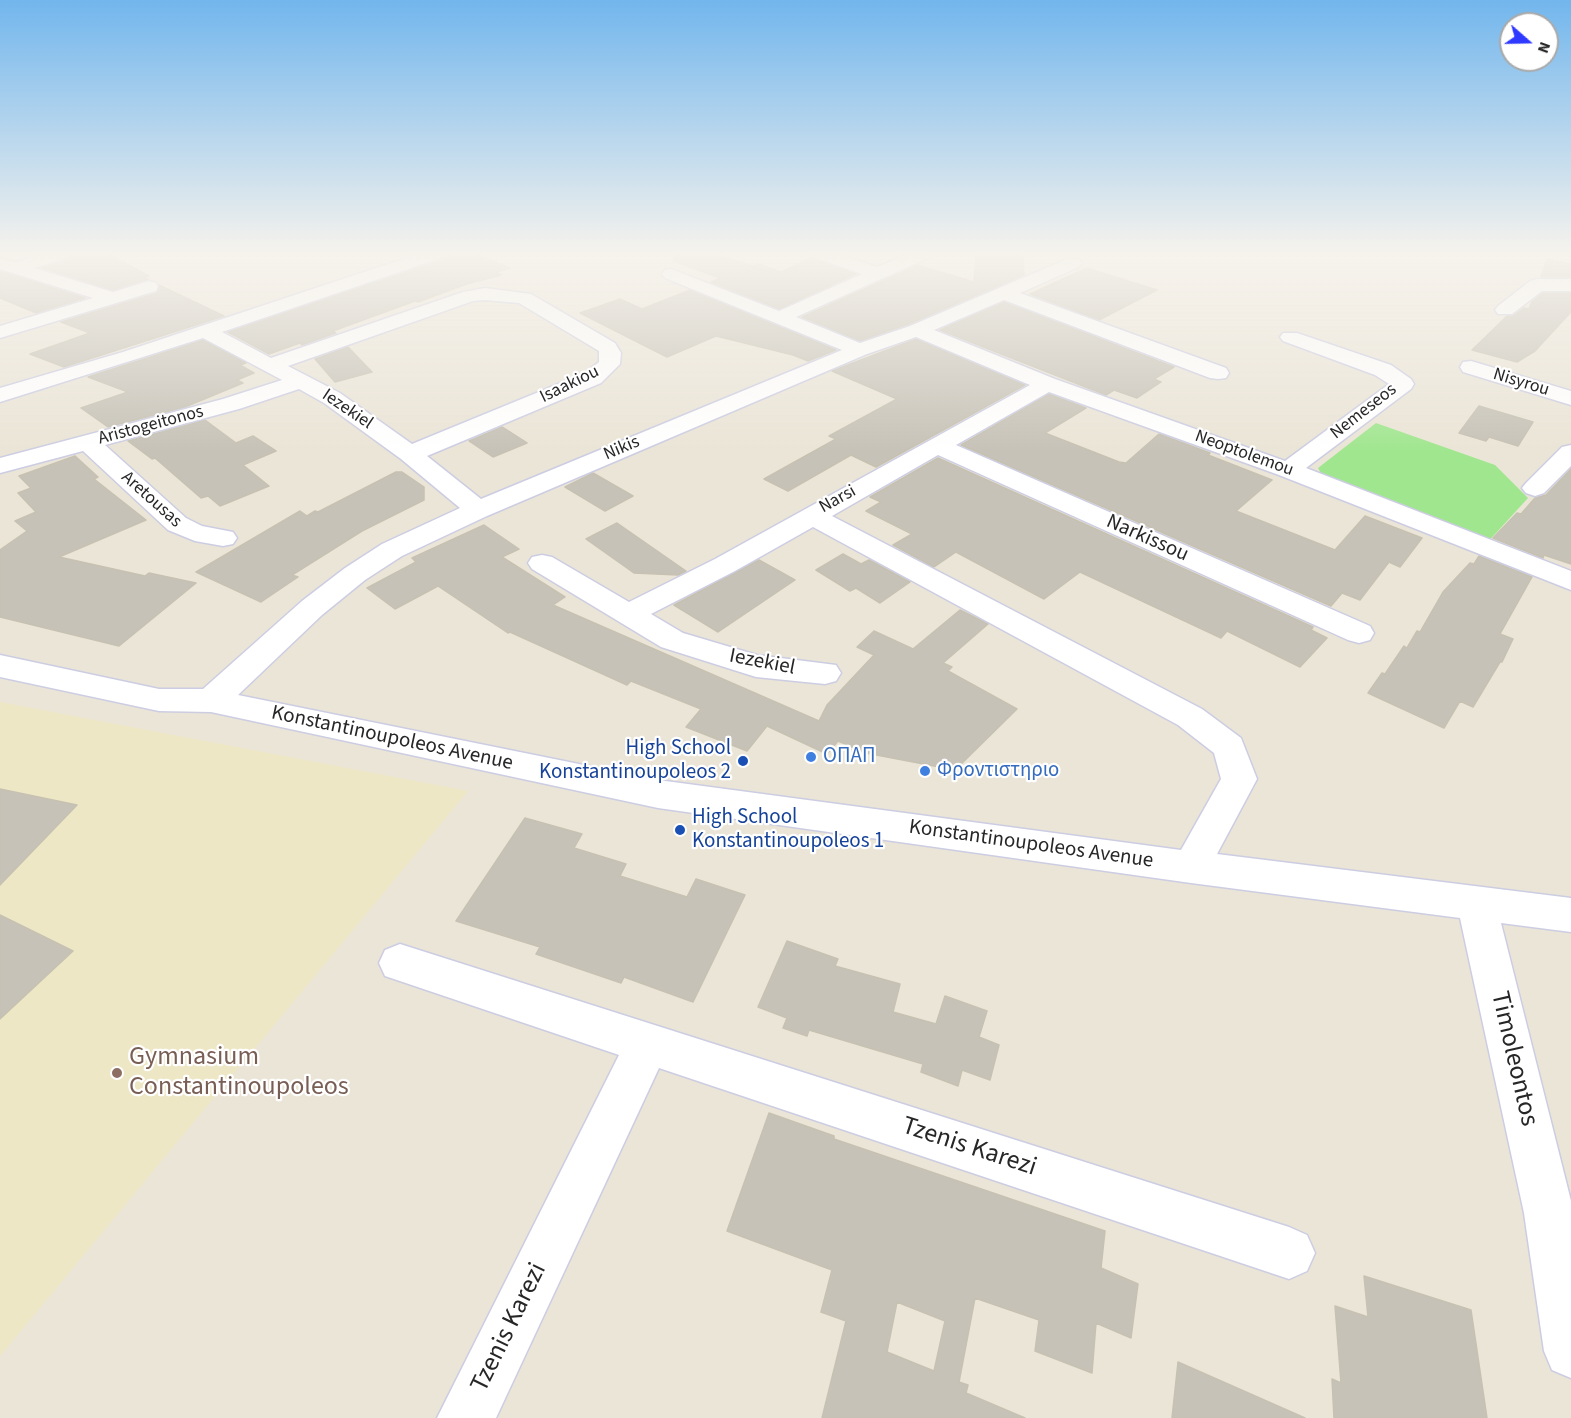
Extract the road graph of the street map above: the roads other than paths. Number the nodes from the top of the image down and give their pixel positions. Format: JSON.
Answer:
{"nodes":[{"id":1,"x":39,"y":320,"type":"edge"},
{"id":2,"x":233,"y":320,"type":"edge"},
{"id":3,"x":399,"y":320,"type":"edge"},
{"id":4,"x":562,"y":320,"type":"edge"},
{"id":5,"x":785,"y":320,"type":"edge"},
{"id":6,"x":940,"y":320,"type":"edge"},
{"id":7,"x":1077,"y":320,"type":"edge"},
{"id":8,"x":203,"y":330,"type":"junction"},
{"id":9,"x":917,"y":330,"type":"junction"},
{"id":10,"x":0,"y":332,"type":"edge"},
{"id":11,"x":1290,"y":337,"type":"dead end"},
{"id":12,"x":860,"y":350,"type":"junction"},
{"id":13,"x":270,"y":364,"type":"junction"},
{"id":14,"x":1471,"y":367,"type":"dead end"},
{"id":15,"x":1218,"y":373,"type":"dead end"},
{"id":16,"x":302,"y":381,"type":"junction"},
{"id":17,"x":1047,"y":384,"type":"junction"},
{"id":18,"x":0,"y":395,"type":"edge"},
{"id":19,"x":1571,"y":398,"type":"edge"},
{"id":20,"x":88,"y":443,"type":"junction"},
{"id":21,"x":935,"y":445,"type":"junction"},
{"id":22,"x":1571,"y":452,"type":"edge"},
{"id":23,"x":410,"y":454,"type":"junction"},
{"id":24,"x":0,"y":466,"type":"edge"},
{"id":25,"x":1288,"y":470,"type":"junction"},
{"id":26,"x":1535,"y":488,"type":"dead end"},
{"id":27,"x":478,"y":510,"type":"junction"},
{"id":28,"x":811,"y":515,"type":"junction"},
{"id":29,"x":222,"y":538,"type":"dead end"},
{"id":30,"x":542,"y":563,"type":"dead end"},
{"id":31,"x":1571,"y":581,"type":"edge"},
{"id":32,"x":628,"y":614,"type":"junction"},
{"id":33,"x":1359,"y":633,"type":"dead end"},
{"id":34,"x":0,"y":645,"type":"edge"},
{"id":35,"x":0,"y":666,"type":"edge"},
{"id":36,"x":825,"y":673,"type":"dead end"},
{"id":37,"x":211,"y":701,"type":"junction"},
{"id":38,"x":1191,"y":867,"type":"junction"},
{"id":39,"x":1477,"y":905,"type":"junction"},
{"id":40,"x":1571,"y":915,"type":"edge"},
{"id":41,"x":400,"y":963,"type":"dead end"},
{"id":42,"x":648,"y":1044,"type":"junction"},
{"id":43,"x":1560,"y":1216,"type":"edge"},
{"id":44,"x":1289,"y":1253,"type":"dead end"},
{"id":45,"x":1571,"y":1351,"type":"edge"},
{"id":46,"x":466,"y":1418,"type":"edge"}],
"edges":[{"from":1,"to":10,"type":"street"},
{"from":2,"to":8,"type":"street"},
{"from":3,"to":13,"type":"street","name":"Isaakiou"},
{"from":4,"to":23,"type":"street","name":"Isaakiou"},
{"from":5,"to":12,"type":"street"},
{"from":6,"to":9,"type":"street","name":"Nikis"},
{"from":7,"to":15,"type":"street"},
{"from":8,"to":13,"type":"street","name":"Iezekiel"},
{"from":8,"to":18,"type":"street"},
{"from":9,"to":12,"type":"street","name":"Nikis"},
{"from":9,"to":17,"type":"street","name":"Neoptolemou"},
{"from":11,"to":25,"type":"street","name":"Nemeseos"},
{"from":12,"to":27,"type":"street","name":"Nikis"},
{"from":13,"to":16,"type":"street","name":"Iezekiel"},
{"from":14,"to":19,"type":"street","name":"Nisyrou"},
{"from":16,"to":20,"type":"street","name":"Aristogeitonos"},
{"from":16,"to":23,"type":"street","name":"Iezekiel"},
{"from":17,"to":21,"type":"street","name":"Narsi"},
{"from":17,"to":25,"type":"street","name":"Neoptolemou"},
{"from":20,"to":24,"type":"street","name":"Aristogeitonos"},
{"from":20,"to":29,"type":"street","name":"Aretousas"},
{"from":21,"to":28,"type":"street","name":"Narsi"},
{"from":21,"to":33,"type":"street","name":"Narkissou"},
{"from":22,"to":26,"type":"street"},
{"from":23,"to":27,"type":"street","name":"Iezekiel"},
{"from":25,"to":31,"type":"street","name":"Neoptolemou"},
{"from":27,"to":37,"type":"street","name":"Nikis"},
{"from":28,"to":32,"type":"street","name":"Narsi"},
{"from":28,"to":38,"type":"street"},
{"from":30,"to":32,"type":"street","name":"Iezekiel"},
{"from":32,"to":36,"type":"street","name":"Iezekiel"},
{"from":34,"to":37,"type":"street","name":"Konstantinoupoleos Avenue"},
{"from":35,"to":37,"type":"street","name":"Konstantinoupoleos Avenue"},
{"from":37,"to":38,"type":"street","name":"Konstantinoupoleos Avenue"},
{"from":38,"to":39,"type":"street","name":"Konstantinoupoleos Avenue"},
{"from":39,"to":40,"type":"street","name":"Konstantinoupoleos Avenue"},
{"from":39,"to":43,"type":"street","name":"Timoleontos"},
{"from":41,"to":42,"type":"street","name":"Tzenis Karezi"},
{"from":42,"to":44,"type":"street","name":"Tzenis Karezi"},
{"from":42,"to":46,"type":"street","name":"Tzenis Karezi"},
{"from":43,"to":45,"type":"street","name":"Timoleontos"}]}
